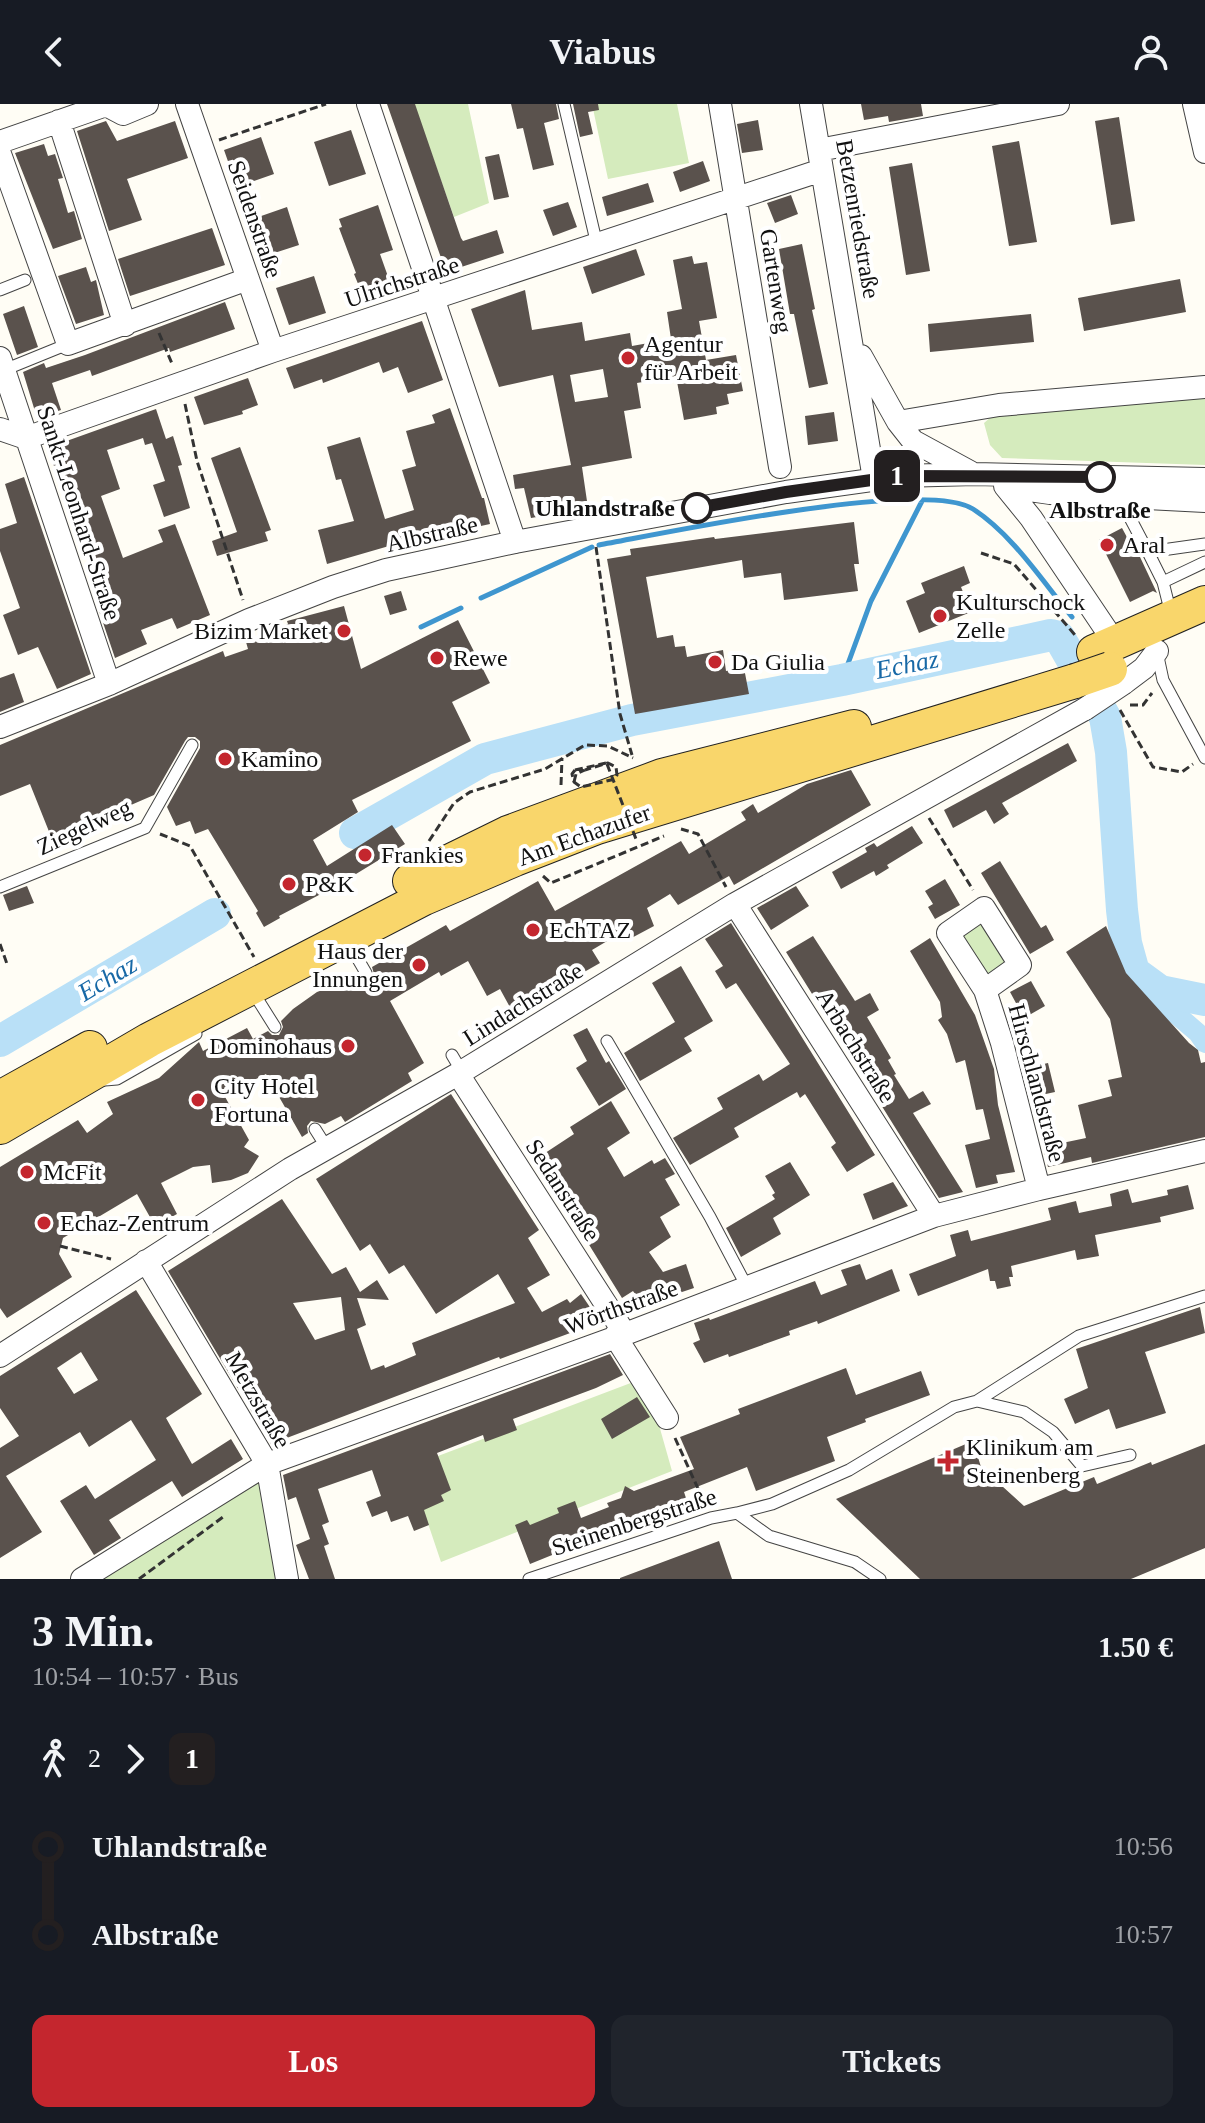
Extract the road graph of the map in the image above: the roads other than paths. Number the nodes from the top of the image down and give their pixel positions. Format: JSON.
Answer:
{"nodes":[{"id":1,"x":147,"y":104,"type":"edge"},
{"id":2,"x":187,"y":104,"type":"edge"},
{"id":3,"x":368,"y":104,"type":"edge"},
{"id":4,"x":564,"y":104,"type":"edge"},
{"id":5,"x":720,"y":104,"type":"edge"},
{"id":6,"x":811,"y":104,"type":"edge"},
{"id":7,"x":1058,"y":104,"type":"edge"},
{"id":8,"x":1194,"y":104,"type":"edge"},
{"id":9,"x":59,"y":121,"type":"junction"},
{"id":10,"x":0,"y":142,"type":"edge"},
{"id":11,"x":1205,"y":152,"type":"edge"},
{"id":12,"x":0,"y":154,"type":"edge"},
{"id":13,"x":821,"y":160,"type":"junction"},
{"id":14,"x":736,"y":198,"type":"junction"},
{"id":15,"x":597,"y":245,"type":"junction"},
{"id":16,"x":248,"y":279,"type":"junction"},
{"id":17,"x":25,"y":280,"type":"dead end"},
{"id":18,"x":0,"y":290,"type":"edge"},
{"id":19,"x":434,"y":299,"type":"junction"},
{"id":20,"x":125,"y":325,"type":"junction"},
{"id":21,"x":853,"y":343,"type":"junction"},
{"id":22,"x":68,"y":344,"type":"junction"},
{"id":23,"x":273,"y":351,"type":"junction"},
{"id":24,"x":2,"y":364,"type":"edge"},
{"id":25,"x":1205,"y":387,"type":"edge"},
{"id":26,"x":898,"y":422,"type":"junction"},
{"id":27,"x":0,"y":429,"type":"edge"},
{"id":28,"x":26,"y":438,"type":"junction"},
{"id":29,"x":780,"y":467,"type":"dead end"},
{"id":30,"x":975,"y":474,"type":"junction"},
{"id":31,"x":900,"y":476,"type":"junction"},
{"id":32,"x":874,"y":479,"type":"junction"},
{"id":33,"x":1205,"y":479,"type":"edge"},
{"id":34,"x":1005,"y":486,"type":"junction"},
{"id":35,"x":1050,"y":493,"type":"junction"},
{"id":36,"x":1119,"y":497,"type":"junction"},
{"id":37,"x":1205,"y":501,"type":"edge"},
{"id":38,"x":1031,"y":518,"type":"junction"},
{"id":39,"x":515,"y":542,"type":"junction"},
{"id":40,"x":1205,"y":544,"type":"edge"},
{"id":41,"x":1148,"y":552,"type":"junction"},
{"id":42,"x":1205,"y":562,"type":"edge"},
{"id":43,"x":1163,"y":582,"type":"junction"},
{"id":44,"x":1205,"y":603,"type":"edge"},
{"id":45,"x":1172,"y":619,"type":"junction"},
{"id":46,"x":1205,"y":628,"type":"edge"},
{"id":47,"x":1157,"y":651,"type":"junction"},
{"id":48,"x":1098,"y":675,"type":"junction"},
{"id":49,"x":109,"y":684,"type":"junction"},
{"id":50,"x":0,"y":727,"type":"edge"},
{"id":51,"x":192,"y":745,"type":"dead end"},
{"id":52,"x":1205,"y":757,"type":"edge"},
{"id":53,"x":0,"y":887,"type":"edge"},
{"id":54,"x":424,"y":898,"type":"junction"},
{"id":55,"x":735,"y":904,"type":"junction"},
{"id":56,"x":342,"y":951,"type":"junction"},
{"id":57,"x":366,"y":973,"type":"dead end"},
{"id":58,"x":282,"y":986,"type":"dead end"},
{"id":59,"x":985,"y":990,"type":"junction"},
{"id":60,"x":270,"y":993,"type":"dead end"},
{"id":61,"x":258,"y":1000,"type":"junction"},
{"id":62,"x":245,"y":1007,"type":"dead end"},
{"id":63,"x":275,"y":1027,"type":"dead end"},
{"id":64,"x":207,"y":1028,"type":"dead end"},
{"id":65,"x":607,"y":1041,"type":"dead end"},
{"id":66,"x":457,"y":1067,"type":"junction"},
{"id":67,"x":76,"y":1082,"type":"junction"},
{"id":68,"x":0,"y":1098,"type":"edge"},
{"id":69,"x":0,"y":1127,"type":"edge"},
{"id":70,"x":1205,"y":1151,"type":"edge"},
{"id":71,"x":1039,"y":1189,"type":"junction"},
{"id":72,"x":934,"y":1216,"type":"junction"},
{"id":73,"x":146,"y":1261,"type":"junction"},
{"id":74,"x":747,"y":1287,"type":"junction"},
{"id":75,"x":1205,"y":1296,"type":"edge"},
{"id":76,"x":620,"y":1335,"type":"junction"},
{"id":77,"x":0,"y":1356,"type":"edge"},
{"id":78,"x":977,"y":1401,"type":"junction"},
{"id":79,"x":667,"y":1418,"type":"road end"},
{"id":80,"x":1130,"y":1455,"type":"dead end"},
{"id":81,"x":267,"y":1464,"type":"junction"},
{"id":82,"x":737,"y":1513,"type":"junction"},
{"id":83,"x":82,"y":1579,"type":"edge"},
{"id":84,"x":287,"y":1579,"type":"edge"},
{"id":85,"x":529,"y":1579,"type":"edge"},
{"id":86,"x":880,"y":1579,"type":"edge"}],
"edges":[{"from":1,"to":9,"type":"street"},
{"from":2,"to":16,"type":"street","name":"Seidenstraße"},
{"from":3,"to":19,"type":"street"},
{"from":4,"to":15,"type":"lane"},
{"from":5,"to":14,"type":"street","name":"Gartenweg"},
{"from":6,"to":13,"type":"street","name":"Betzenriedstraße"},
{"from":7,"to":13,"type":"street","name":"Ulrichstraße"},
{"from":8,"to":11,"type":"street"},
{"from":9,"to":10,"type":"street"},
{"from":9,"to":20,"type":"street"},
{"from":12,"to":22,"type":"street"},
{"from":13,"to":14,"type":"street","name":"Ulrichstraße"},
{"from":13,"to":21,"type":"street","name":"Betzenriedstraße"},
{"from":14,"to":15,"type":"street","name":"Ulrichstraße"},
{"from":14,"to":29,"type":"street","name":"Gartenweg"},
{"from":15,"to":19,"type":"street","name":"Ulrichstraße"},
{"from":16,"to":20,"type":"street"},
{"from":16,"to":23,"type":"street","name":"Seidenstraße"},
{"from":17,"to":18,"type":"lane"},
{"from":19,"to":23,"type":"street","name":"Ulrichstraße"},
{"from":19,"to":39,"type":"street"},
{"from":20,"to":22,"type":"street"},
{"from":21,"to":26,"type":"street","name":"Betzenriedstraße"},
{"from":21,"to":32,"type":"street","name":"Betzenriedstraße"},
{"from":22,"to":24,"type":"lane"},
{"from":23,"to":28,"type":"street","name":"Ulrichstraße"},
{"from":24,"to":28,"type":"street","name":"Sankt-Leonhard-Straße"},
{"from":25,"to":26,"type":"street"},
{"from":26,"to":30,"type":"street","name":"Albstraße"},
{"from":27,"to":28,"type":"street"},
{"from":28,"to":49,"type":"street","name":"Sankt-Leonhard-Straße"},
{"from":30,"to":31,"type":"street","name":"Albstraße"},
{"from":30,"to":33,"type":"street","name":"Albstraße"},
{"from":31,"to":32,"type":"street","name":"Albstraße"},
{"from":31,"to":34,"type":"street","name":"Albstraße"},
{"from":32,"to":39,"type":"street","name":"Albstraße"},
{"from":34,"to":35,"type":"street","name":"Albstraße"},
{"from":34,"to":38,"type":"street"},
{"from":35,"to":36,"type":"street","name":"Albstraße"},
{"from":35,"to":38,"type":"street"},
{"from":36,"to":37,"type":"street","name":"Albstraße"},
{"from":36,"to":41,"type":"lane"},
{"from":38,"to":48,"type":"street"},
{"from":39,"to":49,"type":"street","name":"Albstraße"},
{"from":40,"to":41,"type":"lane"},
{"from":41,"to":43,"type":"lane"},
{"from":42,"to":43,"type":"lane"},
{"from":43,"to":45,"type":"lane"},
{"from":44,"to":45,"type":"main road","name":"Am Echazufer"},
{"from":45,"to":48,"type":"main road","name":"Am Echazufer"},
{"from":46,"to":47,"type":"main road","name":"Am Echazufer"},
{"from":47,"to":48,"type":"main road","name":"Am Echazufer"},
{"from":47,"to":52,"type":"lane"},
{"from":48,"to":54,"type":"main road","name":"Am Echazufer"},
{"from":48,"to":55,"type":"street","name":"Lindachstraße"},
{"from":48,"to":68,"type":"main road","name":"Am Echazufer"},
{"from":49,"to":50,"type":"street","name":"Albstraße"},
{"from":51,"to":53,"type":"lane","name":"Ziegelweg"},
{"from":54,"to":56,"type":"lane"},
{"from":54,"to":67,"type":"main road","name":"Am Echazufer"},
{"from":55,"to":66,"type":"street","name":"Lindachstraße"},
{"from":55,"to":72,"type":"street","name":"Arbachstraße"},
{"from":56,"to":57,"type":"lane"},
{"from":56,"to":58,"type":"lane"},
{"from":59,"to":59,"type":"street","name":"Hirschlandstraße"},
{"from":59,"to":71,"type":"street","name":"Hirschlandstraße"},
{"from":60,"to":61,"type":"lane"},
{"from":61,"to":62,"type":"lane"},
{"from":61,"to":63,"type":"lane"},
{"from":64,"to":67,"type":"lane"},
{"from":65,"to":74,"type":"lane"},
{"from":66,"to":73,"type":"street","name":"Lindachstraße"},
{"from":66,"to":76,"type":"street","name":"Sedanstraße"},
{"from":67,"to":69,"type":"main road","name":"Am Echazufer"},
{"from":70,"to":71,"type":"street","name":"Wörthstraße"},
{"from":71,"to":72,"type":"street","name":"Wörthstraße"},
{"from":72,"to":74,"type":"street","name":"Wörthstraße"},
{"from":73,"to":77,"type":"street","name":"Lindachstraße"},
{"from":73,"to":81,"type":"street","name":"Metzstraße"},
{"from":74,"to":76,"type":"street","name":"Wörthstraße"},
{"from":75,"to":78,"type":"lane"},
{"from":76,"to":79,"type":"street","name":"Sedanstraße"},
{"from":76,"to":81,"type":"street","name":"Wörthstraße"},
{"from":78,"to":80,"type":"lane"},
{"from":78,"to":82,"type":"lane"},
{"from":81,"to":83,"type":"street","name":"Wörthstraße"},
{"from":81,"to":84,"type":"street","name":"Metzstraße"},
{"from":82,"to":85,"type":"lane","name":"Steinenbergstraße"},
{"from":82,"to":86,"type":"lane","name":"Steinenbergstraße"}]}
